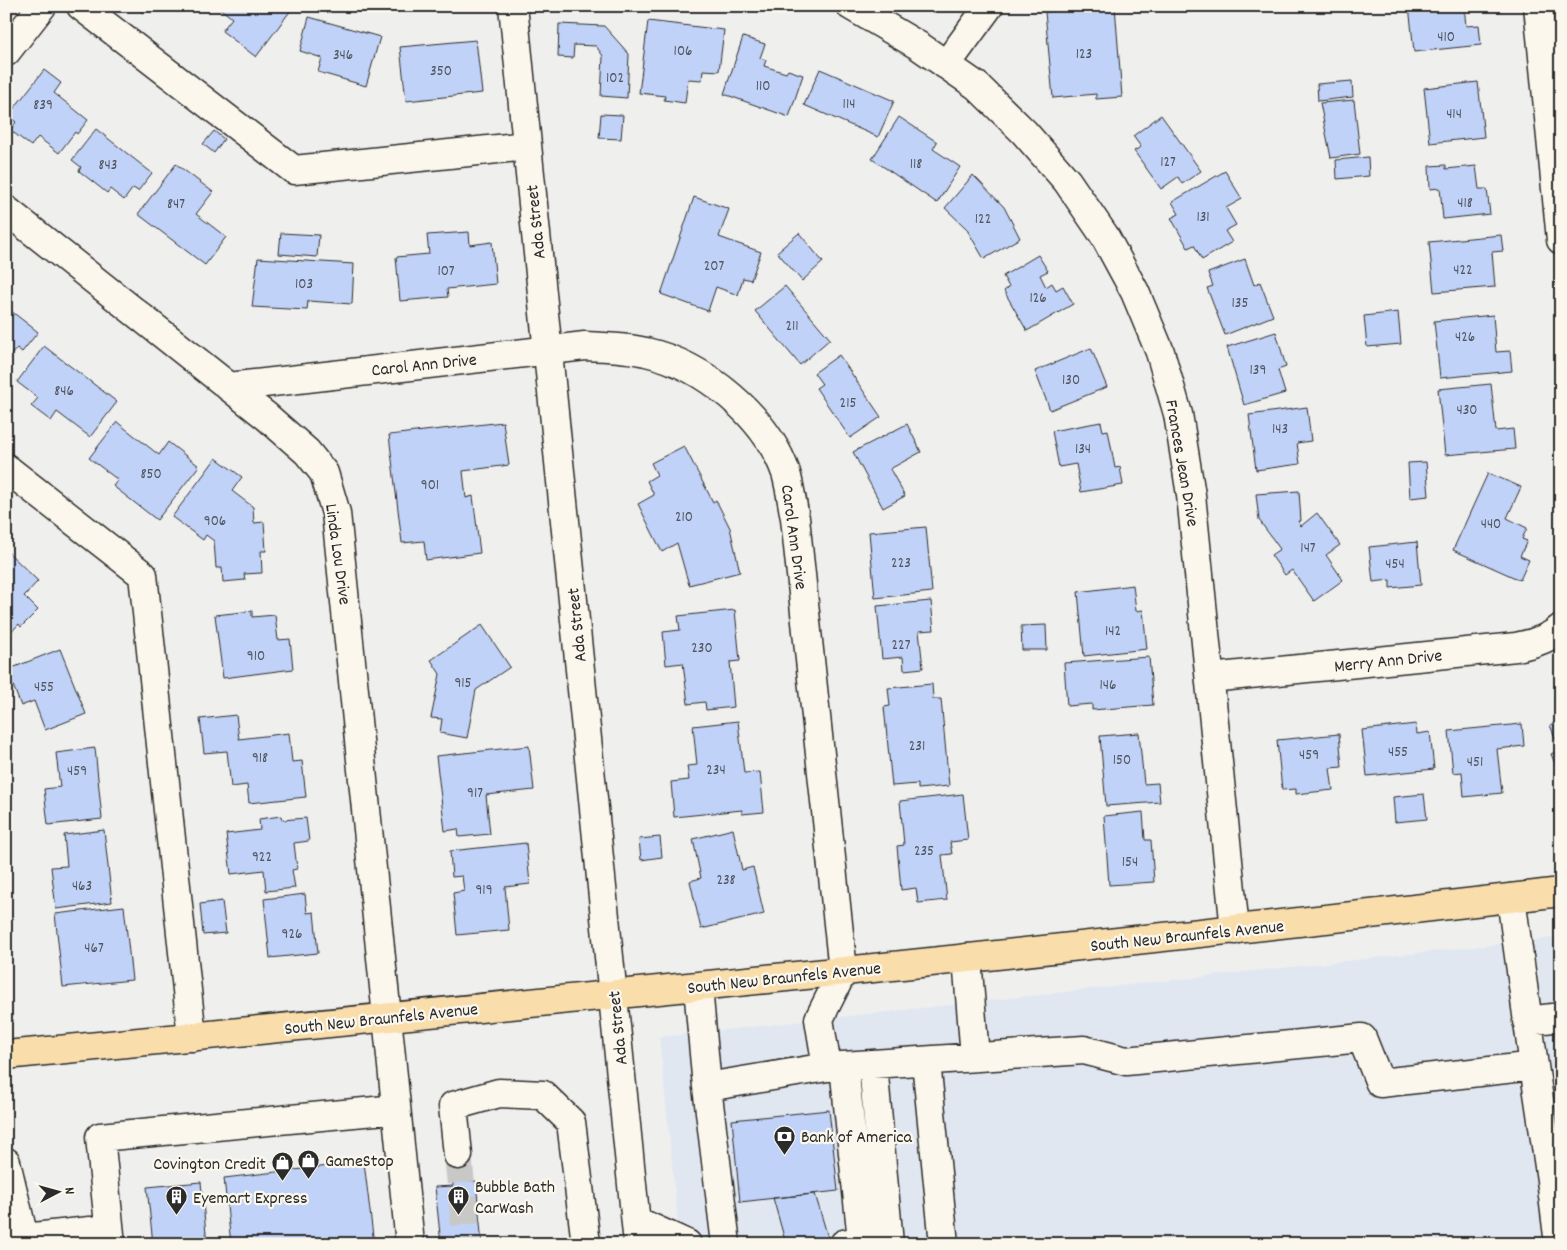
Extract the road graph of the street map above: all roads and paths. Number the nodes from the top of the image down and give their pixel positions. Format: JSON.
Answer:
{"nodes":[{"id":1,"x":42,"y":6,"type":"edge"},
{"id":2,"x":81,"y":6,"type":"edge"},
{"id":3,"x":513,"y":6,"type":"edge"},
{"id":4,"x":851,"y":6,"type":"edge"},
{"id":5,"x":990,"y":6,"type":"edge"},
{"id":6,"x":1538,"y":6,"type":"edge"},
{"id":7,"x":6,"y":52,"type":"edge"},
{"id":8,"x":946,"y":65,"type":"junction"},
{"id":9,"x":527,"y":146,"type":"junction"},
{"id":10,"x":6,"y":210,"type":"edge"},
{"id":11,"x":1561,"y":240,"type":"edge"},
{"id":12,"x":548,"y":350,"type":"junction"},
{"id":13,"x":229,"y":386,"type":"junction"},
{"id":14,"x":6,"y":468,"type":"edge"},
{"id":15,"x":1561,"y":628,"type":"edge"},
{"id":16,"x":1210,"y":678,"type":"junction"},
{"id":17,"x":1561,"y":892,"type":"edge"},
{"id":18,"x":1511,"y":898,"type":"junction"},
{"id":19,"x":1235,"y":930,"type":"junction"},
{"id":20,"x":967,"y":958,"type":"junction"},
{"id":21,"x":843,"y":971,"type":"junction"},
{"id":22,"x":698,"y":987,"type":"junction"},
{"id":23,"x":613,"y":996,"type":"junction"},
{"id":24,"x":1561,"y":1017,"type":"edge"},
{"id":25,"x":388,"y":1018,"type":"junction"},
{"id":26,"x":1528,"y":1021,"type":"junction"},
{"id":27,"x":192,"y":1036,"type":"junction"},
{"id":28,"x":6,"y":1054,"type":"edge"},
{"id":29,"x":976,"y":1057,"type":"junction"},
{"id":30,"x":926,"y":1060,"type":"junction"},
{"id":31,"x":873,"y":1064,"type":"junction"},
{"id":32,"x":1534,"y":1066,"type":"junction"},
{"id":33,"x":836,"y":1067,"type":"junction"},
{"id":34,"x":707,"y":1087,"type":"junction"},
{"id":35,"x":396,"y":1109,"type":"junction"},
{"id":36,"x":458,"y":1156,"type":"tunnel mouth"},
{"id":37,"x":6,"y":1162,"type":"edge"},
{"id":38,"x":1556,"y":1179,"type":"edge"},
{"id":39,"x":637,"y":1232,"type":"edge"},
{"id":40,"x":110,"y":1236,"type":"edge"},
{"id":41,"x":26,"y":1241,"type":"edge"},
{"id":42,"x":410,"y":1244,"type":"edge"},
{"id":43,"x":586,"y":1244,"type":"edge"},
{"id":44,"x":687,"y":1244,"type":"edge"},
{"id":45,"x":726,"y":1244,"type":"edge"},
{"id":46,"x":844,"y":1244,"type":"edge"},
{"id":47,"x":889,"y":1244,"type":"edge"},
{"id":48,"x":944,"y":1244,"type":"edge"},
{"id":49,"x":1559,"y":1244,"type":"edge"}],
"edges":[{"from":1,"to":7,"type":"street"},
{"from":2,"to":9,"type":"street"},
{"from":3,"to":9,"type":"street","name":"Ada Street"},
{"from":4,"to":8,"type":"street","name":"Frances Jean Drive"},
{"from":5,"to":8,"type":"street"},
{"from":6,"to":11,"type":"street"},
{"from":8,"to":16,"type":"street","name":"Frances Jean Drive"},
{"from":9,"to":12,"type":"street","name":"Ada Street"},
{"from":10,"to":13,"type":"street","name":"Linda Lou Drive"},
{"from":12,"to":13,"type":"street","name":"Carol Ann Drive"},
{"from":12,"to":21,"type":"street","name":"Carol Ann Drive"},
{"from":12,"to":23,"type":"street","name":"Ada Street"},
{"from":13,"to":25,"type":"street","name":"Linda Lou Drive"},
{"from":14,"to":27,"type":"street"},
{"from":15,"to":16,"type":"street","name":"Merry Ann Drive"},
{"from":16,"to":19,"type":"street","name":"Frances Jean Drive"},
{"from":17,"to":18,"type":"main road","name":"South New Braunfels Avenue"},
{"from":18,"to":19,"type":"main road","name":"South New Braunfels Avenue"},
{"from":18,"to":26,"type":"street"},
{"from":19,"to":20,"type":"main road","name":"South New Braunfels Avenue"},
{"from":20,"to":21,"type":"main road","name":"South New Braunfels Avenue"},
{"from":20,"to":29,"type":"street"},
{"from":21,"to":22,"type":"main road","name":"South New Braunfels Avenue"},
{"from":21,"to":33,"type":"street"},
{"from":22,"to":23,"type":"main road","name":"South New Braunfels Avenue"},
{"from":22,"to":34,"type":"street"},
{"from":23,"to":25,"type":"main road","name":"South New Braunfels Avenue"},
{"from":23,"to":39,"type":"street","name":"Ada Street"},
{"from":24,"to":26,"type":"street"},
{"from":25,"to":27,"type":"main road","name":"South New Braunfels Avenue"},
{"from":25,"to":35,"type":"street","name":"Linda Lou Drive"},
{"from":26,"to":32,"type":"street"},
{"from":27,"to":28,"type":"main road","name":"South New Braunfels Avenue"},
{"from":29,"to":30,"type":"street"},
{"from":29,"to":32,"type":"street"},
{"from":30,"to":31,"type":"street"},
{"from":30,"to":48,"type":"street"},
{"from":31,"to":33,"type":"street"},
{"from":31,"to":47,"type":"street"},
{"from":32,"to":38,"type":"street"},
{"from":33,"to":34,"type":"street"},
{"from":33,"to":46,"type":"street"},
{"from":34,"to":45,"type":"street"},
{"from":35,"to":40,"type":"street"},
{"from":35,"to":42,"type":"street","name":"Linda Lou Drive"},
{"from":36,"to":43,"type":"street"},
{"from":37,"to":41,"type":"street"},
{"from":38,"to":49,"type":"street"},
{"from":39,"to":44,"type":"street"},
{"from":40,"to":41,"type":"street"}]}
